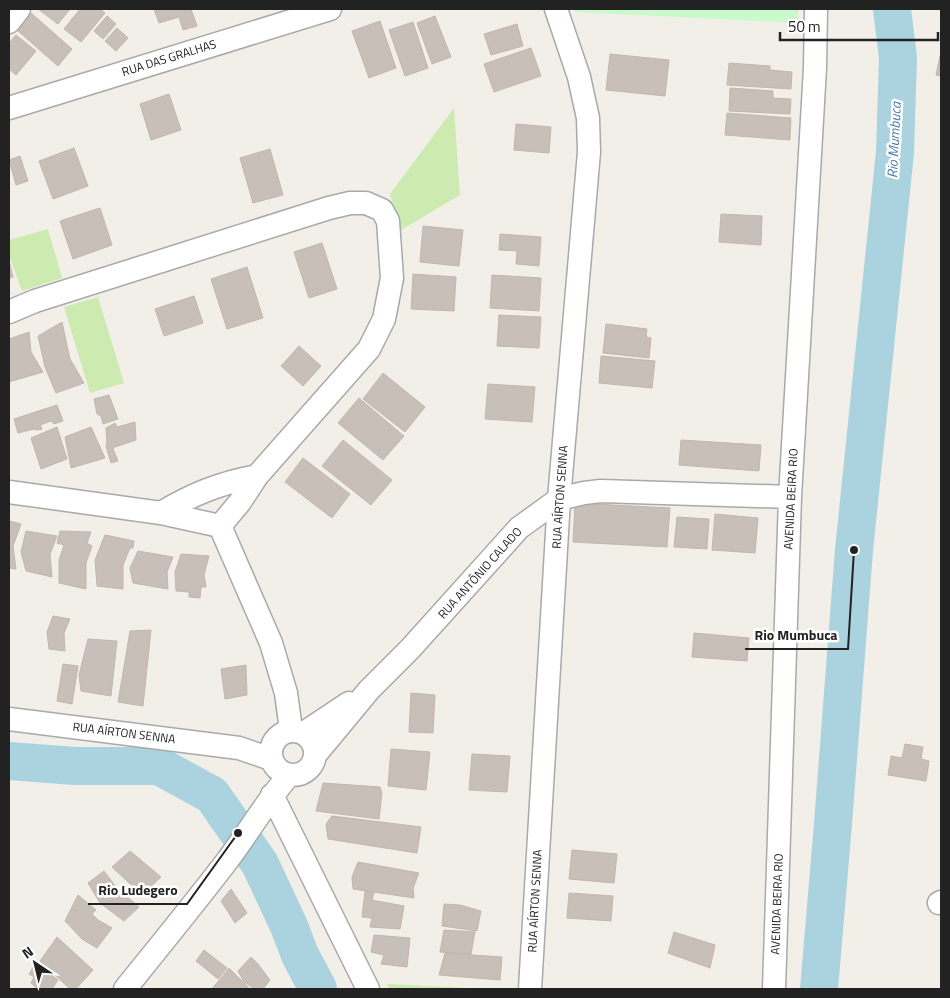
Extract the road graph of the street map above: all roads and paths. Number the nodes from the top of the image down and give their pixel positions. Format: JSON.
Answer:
{"nodes":[{"id":1,"x":20,"y":9,"type":"edge"},
{"id":2,"x":330,"y":9,"type":"edge"},
{"id":3,"x":556,"y":9,"type":"edge"},
{"id":4,"x":816,"y":9,"type":"edge"},
{"id":5,"x":9,"y":22,"type":"edge"},
{"id":6,"x":9,"y":108,"type":"edge"},
{"id":7,"x":9,"y":312,"type":"edge"},
{"id":8,"x":257,"y":476,"type":"junction"},
{"id":9,"x":9,"y":492,"type":"edge"},
{"id":10,"x":790,"y":497,"type":"junction"},
{"id":11,"x":559,"y":499,"type":"junction"},
{"id":12,"x":161,"y":513,"type":"junction"},
{"id":13,"x":220,"y":526,"type":"junction"},
{"id":14,"x":369,"y":690,"type":"junction"},
{"id":15,"x":9,"y":719,"type":"edge"},
{"id":16,"x":298,"y":732,"type":"junction"},
{"id":17,"x":316,"y":754,"type":"junction"},
{"id":18,"x":278,"y":762,"type":"junction"},
{"id":19,"x":272,"y":795,"type":"junction"},
{"id":20,"x":125,"y":989,"type":"edge"},
{"id":21,"x":368,"y":989,"type":"edge"},
{"id":22,"x":530,"y":989,"type":"edge"},
{"id":23,"x":774,"y":989,"type":"edge"}],
"edges":[{"from":1,"to":5,"type":"street"},
{"from":2,"to":6,"type":"street","name":"RUA DAS GRALHAS"},
{"from":3,"to":11,"type":"street","name":"RUA AÍRTON SENNA"},
{"from":4,"to":10,"type":"street","name":"AVENIDA BEIRA RIO"},
{"from":7,"to":8,"type":"street"},
{"from":8,"to":12,"type":"street"},
{"from":8,"to":13,"type":"street"},
{"from":9,"to":12,"type":"street"},
{"from":10,"to":11,"type":"street","name":"RUA ANTÔNIO CALADO"},
{"from":10,"to":23,"type":"street","name":"AVENIDA BEIRA RIO"},
{"from":11,"to":14,"type":"street","name":"RUA ANTÔNIO CALADO"},
{"from":11,"to":22,"type":"street","name":"RUA AÍRTON SENNA"},
{"from":12,"to":13,"type":"street"},
{"from":13,"to":16,"type":"street"},
{"from":14,"to":16,"type":"street","name":"RUA ANTÔNIO CALADO"},
{"from":14,"to":17,"type":"street","name":"RUA ANTÔNIO CALADO"},
{"from":15,"to":18,"type":"street","name":"RUA AÍRTON SENNA"},
{"from":16,"to":17,"type":"street"},
{"from":16,"to":18,"type":"street"},
{"from":17,"to":18,"type":"street"},
{"from":18,"to":19,"type":"street"},
{"from":19,"to":20,"type":"street"},
{"from":19,"to":21,"type":"street"}]}
